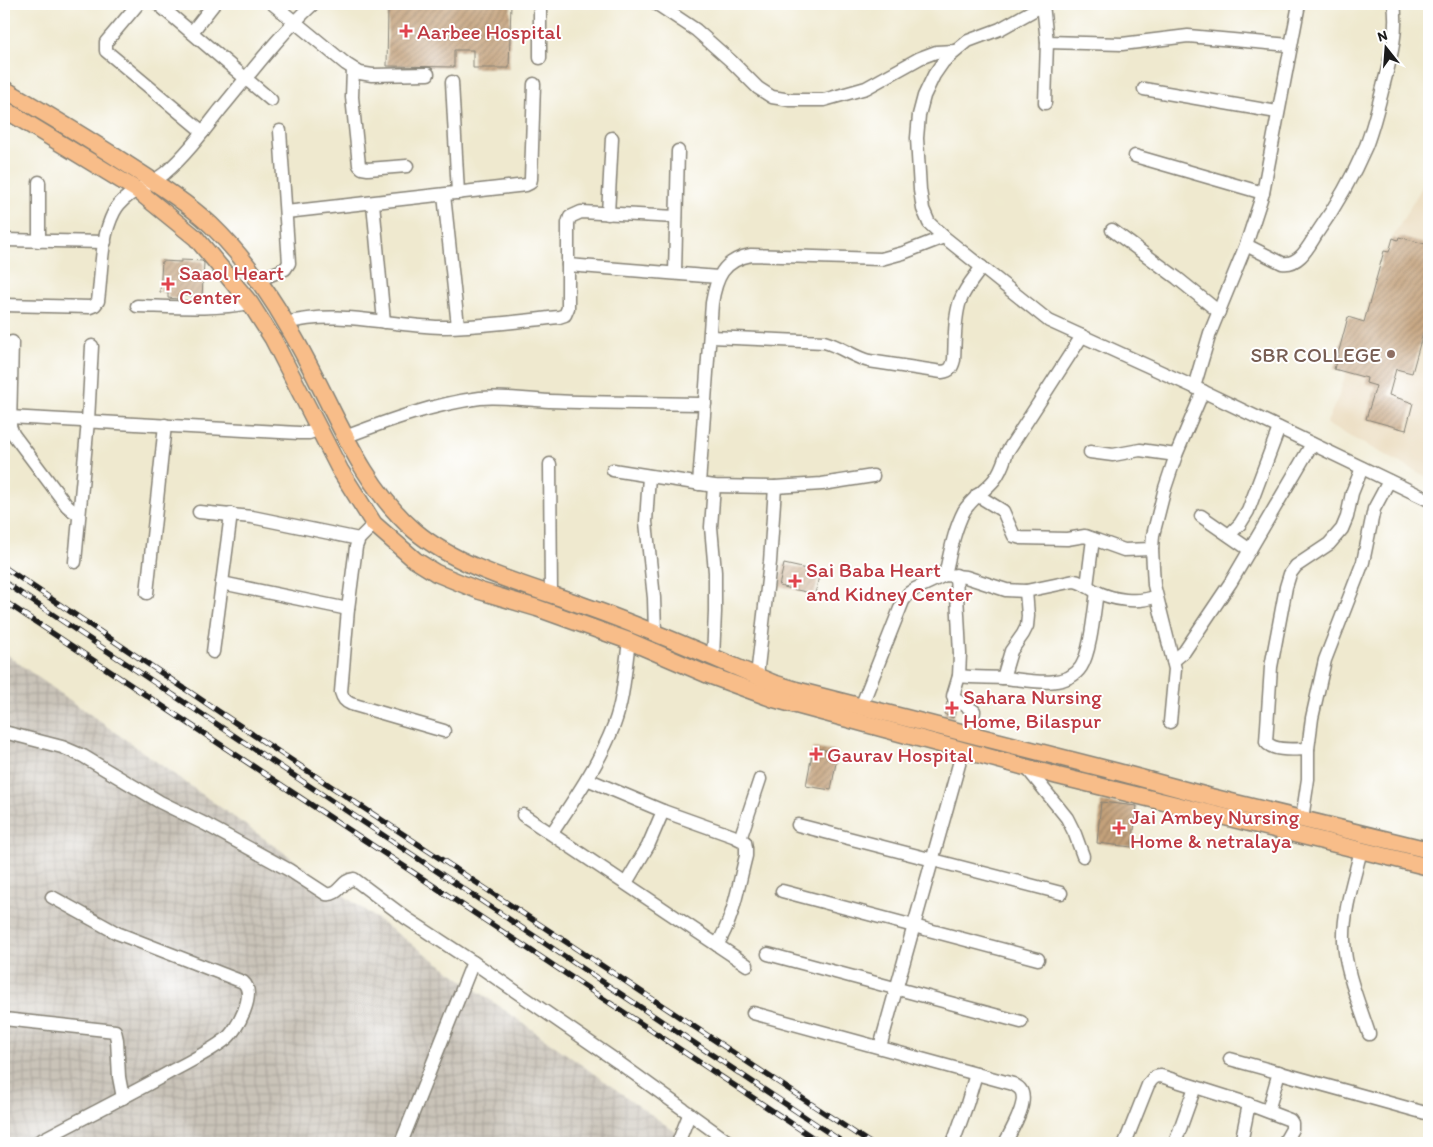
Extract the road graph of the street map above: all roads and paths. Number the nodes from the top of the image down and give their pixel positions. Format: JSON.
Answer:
{"nodes":[{"id":1,"x":158,"y":4,"type":"edge"},
{"id":2,"x":214,"y":4,"type":"edge"},
{"id":3,"x":272,"y":4,"type":"edge"},
{"id":4,"x":313,"y":4,"type":"edge"},
{"id":5,"x":540,"y":4,"type":"edge"},
{"id":6,"x":657,"y":4,"type":"edge"},
{"id":7,"x":1043,"y":4,"type":"edge"},
{"id":8,"x":1299,"y":4,"type":"edge"},
{"id":9,"x":1394,"y":4,"type":"edge"},
{"id":10,"x":130,"y":7,"type":"edge"},
{"id":11,"x":294,"y":22,"type":"junction"},
{"id":12,"x":192,"y":32,"type":"junction"},
{"id":13,"x":1047,"y":42,"type":"junction"},
{"id":14,"x":1290,"y":45,"type":"junction"},
{"id":15,"x":955,"y":51,"type":"junction"},
{"id":16,"x":540,"y":58,"type":"dead end"},
{"id":17,"x":353,"y":69,"type":"junction"},
{"id":18,"x":428,"y":74,"type":"dead end"},
{"id":19,"x":246,"y":78,"type":"junction"},
{"id":20,"x":452,"y":82,"type":"dead end"},
{"id":21,"x":534,"y":84,"type":"dead end"},
{"id":22,"x":4,"y":89,"type":"edge"},
{"id":23,"x":1144,"y":89,"type":"dead end"},
{"id":24,"x":271,"y":100,"type":"dead end"},
{"id":25,"x":1045,"y":103,"type":"dead end"},
{"id":26,"x":4,"y":108,"type":"edge"},
{"id":27,"x":1277,"y":112,"type":"junction"},
{"id":28,"x":280,"y":131,"type":"dead end"},
{"id":29,"x":203,"y":132,"type":"junction"},
{"id":30,"x":612,"y":138,"type":"dead end"},
{"id":31,"x":678,"y":151,"type":"dead end"},
{"id":32,"x":1135,"y":156,"type":"dead end"},
{"id":33,"x":407,"y":166,"type":"dead end"},
{"id":34,"x":39,"y":182,"type":"dead end"},
{"id":35,"x":153,"y":182,"type":"junction"},
{"id":36,"x":137,"y":190,"type":"junction"},
{"id":37,"x":1262,"y":192,"type":"junction"},
{"id":38,"x":458,"y":193,"type":"junction"},
{"id":39,"x":444,"y":195,"type":"junction"},
{"id":40,"x":373,"y":203,"type":"junction"},
{"id":41,"x":286,"y":212,"type":"junction"},
{"id":42,"x":608,"y":214,"type":"junction"},
{"id":43,"x":676,"y":217,"type":"junction"},
{"id":44,"x":1112,"y":230,"type":"dead end"},
{"id":45,"x":944,"y":237,"type":"junction"},
{"id":46,"x":4,"y":240,"type":"edge"},
{"id":47,"x":39,"y":241,"type":"junction"},
{"id":48,"x":105,"y":242,"type":"junction"},
{"id":49,"x":1246,"y":245,"type":"junction"},
{"id":50,"x":568,"y":265,"type":"junction"},
{"id":51,"x":982,"y":267,"type":"junction"},
{"id":52,"x":675,"y":273,"type":"junction"},
{"id":53,"x":718,"y":277,"type":"junction"},
{"id":54,"x":258,"y":280,"type":"junction"},
{"id":55,"x":250,"y":303,"type":"junction"},
{"id":56,"x":4,"y":305,"type":"edge"},
{"id":57,"x":137,"y":306,"type":"dead end"},
{"id":58,"x":1219,"y":312,"type":"junction"},
{"id":59,"x":384,"y":322,"type":"junction"},
{"id":60,"x":286,"y":323,"type":"junction"},
{"id":61,"x":458,"y":326,"type":"junction"},
{"id":62,"x":711,"y":336,"type":"junction"},
{"id":63,"x":1082,"y":336,"type":"junction"},
{"id":64,"x":12,"y":342,"type":"dead end"},
{"id":65,"x":92,"y":346,"type":"dead end"},
{"id":66,"x":1199,"y":389,"type":"junction"},
{"id":67,"x":706,"y":404,"type":"junction"},
{"id":68,"x":9,"y":417,"type":"junction"},
{"id":69,"x":88,"y":421,"type":"junction"},
{"id":70,"x":165,"y":425,"type":"junction"},
{"id":71,"x":1278,"y":428,"type":"junction"},
{"id":72,"x":320,"y":429,"type":"junction"},
{"id":73,"x":345,"y":437,"type":"junction"},
{"id":74,"x":1312,"y":444,"type":"junction"},
{"id":75,"x":1090,"y":452,"type":"dead end"},
{"id":76,"x":1176,"y":455,"type":"junction"},
{"id":77,"x":550,"y":464,"type":"dead end"},
{"id":78,"x":1362,"y":468,"type":"junction"},
{"id":79,"x":613,"y":470,"type":"dead end"},
{"id":80,"x":649,"y":476,"type":"junction"},
{"id":81,"x":873,"y":476,"type":"dead end"},
{"id":82,"x":1389,"y":481,"type":"junction"},
{"id":83,"x":699,"y":484,"type":"junction"},
{"id":84,"x":714,"y":486,"type":"junction"},
{"id":85,"x":775,"y":487,"type":"junction"},
{"id":86,"x":978,"y":495,"type":"junction"},
{"id":87,"x":1429,"y":500,"type":"edge"},
{"id":88,"x":199,"y":512,"type":"dead end"},
{"id":89,"x":80,"y":513,"type":"junction"},
{"id":90,"x":230,"y":514,"type":"junction"},
{"id":91,"x":1200,"y":516,"type":"dead end"},
{"id":92,"x":374,"y":524,"type":"junction"},
{"id":93,"x":1229,"y":535,"type":"junction"},
{"id":94,"x":359,"y":539,"type":"junction"},
{"id":95,"x":1093,"y":539,"type":"junction"},
{"id":96,"x":1152,"y":549,"type":"junction"},
{"id":97,"x":1250,"y":550,"type":"junction"},
{"id":98,"x":75,"y":562,"type":"dead end"},
{"id":99,"x":951,"y":575,"type":"junction"},
{"id":100,"x":222,"y":584,"type":"junction"},
{"id":101,"x":1092,"y":589,"type":"junction"},
{"id":102,"x":1026,"y":591,"type":"junction"},
{"id":103,"x":147,"y":592,"type":"dead end"},
{"id":104,"x":551,"y":594,"type":"junction"},
{"id":105,"x":1156,"y":596,"type":"junction"},
{"id":106,"x":348,"y":609,"type":"junction"},
{"id":107,"x":655,"y":633,"type":"junction"},
{"id":108,"x":629,"y":642,"type":"junction"},
{"id":109,"x":213,"y":652,"type":"dead end"},
{"id":110,"x":713,"y":658,"type":"junction"},
{"id":111,"x":1173,"y":660,"type":"junction"},
{"id":112,"x":757,"y":676,"type":"junction"},
{"id":113,"x":959,"y":676,"type":"junction"},
{"id":114,"x":1003,"y":678,"type":"junction"},
{"id":115,"x":862,"y":707,"type":"junction"},
{"id":116,"x":1170,"y":722,"type":"dead end"},
{"id":117,"x":444,"y":731,"type":"dead end"},
{"id":118,"x":4,"y":732,"type":"edge"},
{"id":119,"x":971,"y":735,"type":"junction"},
{"id":120,"x":946,"y":737,"type":"junction"},
{"id":121,"x":1308,"y":749,"type":"junction"},
{"id":122,"x":963,"y":750,"type":"junction"},
{"id":123,"x":1026,"y":767,"type":"junction"},
{"id":124,"x":760,"y":778,"type":"dead end"},
{"id":125,"x":587,"y":780,"type":"junction"},
{"id":126,"x":664,"y":811,"type":"junction"},
{"id":127,"x":523,"y":815,"type":"dead end"},
{"id":128,"x":1302,"y":819,"type":"junction"},
{"id":129,"x":798,"y":825,"type":"dead end"},
{"id":130,"x":552,"y":833,"type":"junction"},
{"id":131,"x":740,"y":839,"type":"junction"},
{"id":132,"x":1361,"y":850,"type":"junction"},
{"id":133,"x":1429,"y":850,"type":"edge"},
{"id":134,"x":1083,"y":856,"type":"dead end"},
{"id":135,"x":933,"y":860,"type":"junction"},
{"id":136,"x":1429,"y":867,"type":"edge"},
{"id":137,"x":626,"y":883,"type":"junction"},
{"id":138,"x":782,"y":891,"type":"dead end"},
{"id":139,"x":1061,"y":893,"type":"dead end"},
{"id":140,"x":52,"y":897,"type":"dead end"},
{"id":141,"x":915,"y":925,"type":"junction"},
{"id":142,"x":718,"y":945,"type":"junction"},
{"id":143,"x":768,"y":954,"type":"dead end"},
{"id":144,"x":1038,"y":960,"type":"dead end"},
{"id":145,"x":472,"y":962,"type":"junction"},
{"id":146,"x":747,"y":965,"type":"dead end"},
{"id":147,"x":897,"y":989,"type":"junction"},
{"id":148,"x":753,"y":1013,"type":"dead end"},
{"id":149,"x":4,"y":1019,"type":"edge"},
{"id":150,"x":1021,"y":1022,"type":"dead end"},
{"id":151,"x":1369,"y":1034,"type":"dead end"},
{"id":152,"x":880,"y":1047,"type":"junction"},
{"id":153,"x":1230,"y":1059,"type":"dead end"},
{"id":154,"x":1279,"y":1072,"type":"junction"},
{"id":155,"x":976,"y":1074,"type":"junction"},
{"id":156,"x":1195,"y":1087,"type":"junction"},
{"id":157,"x":123,"y":1098,"type":"junction"},
{"id":158,"x":1249,"y":1104,"type":"junction"},
{"id":159,"x":1268,"y":1111,"type":"junction"},
{"id":160,"x":1429,"y":1114,"type":"edge"},
{"id":161,"x":689,"y":1115,"type":"junction"},
{"id":162,"x":36,"y":1143,"type":"edge"},
{"id":163,"x":401,"y":1143,"type":"edge"},
{"id":164,"x":678,"y":1143,"type":"edge"},
{"id":165,"x":730,"y":1143,"type":"edge"},
{"id":166,"x":953,"y":1143,"type":"edge"},
{"id":167,"x":1005,"y":1143,"type":"edge"},
{"id":168,"x":1125,"y":1143,"type":"edge"},
{"id":169,"x":1175,"y":1143,"type":"edge"},
{"id":170,"x":1241,"y":1143,"type":"edge"},
{"id":171,"x":1284,"y":1143,"type":"edge"}],
"edges":[{"from":1,"to":12,"type":"street"},
{"from":2,"to":12,"type":"street"},
{"from":3,"to":11,"type":"street"},
{"from":4,"to":11,"type":"street"},
{"from":5,"to":16,"type":"street"},
{"from":6,"to":15,"type":"street"},
{"from":7,"to":13,"type":"street"},
{"from":7,"to":15,"type":"street"},
{"from":8,"to":14,"type":"street"},
{"from":9,"to":49,"type":"street"},
{"from":10,"to":29,"type":"street"},
{"from":11,"to":17,"type":"street"},
{"from":11,"to":19,"type":"street"},
{"from":12,"to":19,"type":"street"},
{"from":13,"to":14,"type":"street"},
{"from":13,"to":25,"type":"street"},
{"from":14,"to":27,"type":"street"},
{"from":15,"to":45,"type":"street"},
{"from":17,"to":18,"type":"street"},
{"from":17,"to":33,"type":"street"},
{"from":19,"to":24,"type":"street"},
{"from":19,"to":29,"type":"street"},
{"from":20,"to":38,"type":"street"},
{"from":21,"to":38,"type":"street"},
{"from":22,"to":35,"type":"main road"},
{"from":23,"to":27,"type":"street"},
{"from":26,"to":36,"type":"main road"},
{"from":27,"to":37,"type":"street"},
{"from":28,"to":41,"type":"street"},
{"from":29,"to":35,"type":"street"},
{"from":30,"to":42,"type":"street"},
{"from":31,"to":43,"type":"street"},
{"from":32,"to":37,"type":"street"},
{"from":34,"to":47,"type":"street"},
{"from":35,"to":36,"type":"street"},
{"from":35,"to":54,"type":"main road"},
{"from":36,"to":48,"type":"street"},
{"from":36,"to":55,"type":"main road"},
{"from":37,"to":49,"type":"street"},
{"from":38,"to":39,"type":"street"},
{"from":39,"to":40,"type":"street"},
{"from":39,"to":61,"type":"street"},
{"from":40,"to":41,"type":"street"},
{"from":40,"to":59,"type":"street"},
{"from":41,"to":54,"type":"street"},
{"from":42,"to":43,"type":"street"},
{"from":42,"to":50,"type":"street"},
{"from":43,"to":52,"type":"street"},
{"from":44,"to":58,"type":"street"},
{"from":45,"to":51,"type":"street"},
{"from":45,"to":53,"type":"street"},
{"from":46,"to":47,"type":"street"},
{"from":47,"to":48,"type":"street"},
{"from":48,"to":56,"type":"street"},
{"from":49,"to":58,"type":"street"},
{"from":50,"to":52,"type":"street"},
{"from":50,"to":61,"type":"street"},
{"from":51,"to":62,"type":"street"},
{"from":51,"to":63,"type":"street"},
{"from":52,"to":53,"type":"street"},
{"from":53,"to":62,"type":"street"},
{"from":54,"to":60,"type":"main road"},
{"from":55,"to":57,"type":"street"},
{"from":55,"to":72,"type":"main road"},
{"from":58,"to":66,"type":"street"},
{"from":59,"to":60,"type":"street"},
{"from":59,"to":61,"type":"street"},
{"from":60,"to":73,"type":"main road"},
{"from":62,"to":67,"type":"street"},
{"from":63,"to":66,"type":"street"},
{"from":63,"to":86,"type":"street"},
{"from":64,"to":68,"type":"street"},
{"from":65,"to":69,"type":"street"},
{"from":66,"to":71,"type":"street"},
{"from":66,"to":76,"type":"street"},
{"from":67,"to":73,"type":"street"},
{"from":67,"to":83,"type":"street"},
{"from":68,"to":69,"type":"street"},
{"from":68,"to":89,"type":"street"},
{"from":69,"to":70,"type":"street"},
{"from":69,"to":89,"type":"street"},
{"from":70,"to":72,"type":"street"},
{"from":70,"to":103,"type":"street"},
{"from":71,"to":74,"type":"street"},
{"from":71,"to":93,"type":"street"},
{"from":72,"to":92,"type":"main road"},
{"from":73,"to":104,"type":"main road"},
{"from":74,"to":78,"type":"street"},
{"from":74,"to":97,"type":"street"},
{"from":75,"to":76,"type":"street"},
{"from":76,"to":96,"type":"street"},
{"from":77,"to":104,"type":"street"},
{"from":78,"to":82,"type":"street"},
{"from":78,"to":121,"type":"street"},
{"from":79,"to":80,"type":"street"},
{"from":80,"to":83,"type":"street"},
{"from":80,"to":107,"type":"street"},
{"from":81,"to":85,"type":"street"},
{"from":82,"to":87,"type":"street"},
{"from":82,"to":121,"type":"street"},
{"from":83,"to":84,"type":"street"},
{"from":84,"to":85,"type":"street"},
{"from":84,"to":110,"type":"street"},
{"from":85,"to":112,"type":"street"},
{"from":86,"to":95,"type":"street"},
{"from":86,"to":99,"type":"street"},
{"from":88,"to":90,"type":"street"},
{"from":89,"to":98,"type":"street"},
{"from":90,"to":94,"type":"street"},
{"from":90,"to":100,"type":"street"},
{"from":91,"to":93,"type":"street"},
{"from":92,"to":94,"type":"street"},
{"from":92,"to":108,"type":"main road"},
{"from":93,"to":97,"type":"street"},
{"from":94,"to":106,"type":"street"},
{"from":95,"to":96,"type":"street"},
{"from":95,"to":101,"type":"street"},
{"from":96,"to":105,"type":"street"},
{"from":97,"to":111,"type":"street"},
{"from":99,"to":102,"type":"street"},
{"from":99,"to":113,"type":"street"},
{"from":99,"to":115,"type":"street"},
{"from":100,"to":106,"type":"street"},
{"from":100,"to":109,"type":"street"},
{"from":101,"to":102,"type":"street"},
{"from":101,"to":105,"type":"street"},
{"from":101,"to":114,"type":"street"},
{"from":102,"to":114,"type":"street"},
{"from":104,"to":107,"type":"main road"},
{"from":105,"to":111,"type":"street"},
{"from":106,"to":117,"type":"street"},
{"from":107,"to":110,"type":"main road"},
{"from":108,"to":120,"type":"main road"},
{"from":108,"to":125,"type":"street"},
{"from":110,"to":112,"type":"main road"},
{"from":111,"to":116,"type":"street"},
{"from":112,"to":115,"type":"main road"},
{"from":113,"to":114,"type":"street"},
{"from":113,"to":119,"type":"street"},
{"from":115,"to":120,"type":"main road"},
{"from":118,"to":145,"type":"street"},
{"from":119,"to":120,"type":"main road"},
{"from":119,"to":128,"type":"main road"},
{"from":120,"to":122,"type":"main road"},
{"from":121,"to":128,"type":"street"},
{"from":122,"to":123,"type":"main road"},
{"from":122,"to":135,"type":"street"},
{"from":123,"to":132,"type":"main road"},
{"from":123,"to":134,"type":"street"},
{"from":124,"to":131,"type":"street"},
{"from":125,"to":126,"type":"street"},
{"from":125,"to":130,"type":"street"},
{"from":126,"to":131,"type":"street"},
{"from":126,"to":137,"type":"street"},
{"from":127,"to":130,"type":"street"},
{"from":128,"to":133,"type":"main road"},
{"from":129,"to":135,"type":"street"},
{"from":130,"to":137,"type":"street"},
{"from":131,"to":142,"type":"street"},
{"from":132,"to":136,"type":"main road"},
{"from":132,"to":151,"type":"street"},
{"from":135,"to":139,"type":"street"},
{"from":135,"to":141,"type":"street"},
{"from":137,"to":142,"type":"street"},
{"from":138,"to":141,"type":"street"},
{"from":140,"to":157,"type":"street"},
{"from":141,"to":144,"type":"street"},
{"from":141,"to":147,"type":"street"},
{"from":142,"to":146,"type":"street"},
{"from":143,"to":147,"type":"street"},
{"from":145,"to":161,"type":"street"},
{"from":145,"to":163,"type":"street"},
{"from":147,"to":150,"type":"street"},
{"from":147,"to":152,"type":"street"},
{"from":148,"to":152,"type":"street"},
{"from":149,"to":157,"type":"street"},
{"from":152,"to":155,"type":"street"},
{"from":153,"to":154,"type":"street"},
{"from":154,"to":159,"type":"street"},
{"from":154,"to":160,"type":"street"},
{"from":155,"to":166,"type":"street"},
{"from":155,"to":167,"type":"street"},
{"from":156,"to":158,"type":"street"},
{"from":156,"to":168,"type":"street"},
{"from":156,"to":169,"type":"street"},
{"from":157,"to":162,"type":"street"},
{"from":158,"to":159,"type":"street"},
{"from":158,"to":170,"type":"street"},
{"from":159,"to":171,"type":"street"},
{"from":161,"to":164,"type":"street"},
{"from":161,"to":165,"type":"street"}]}
